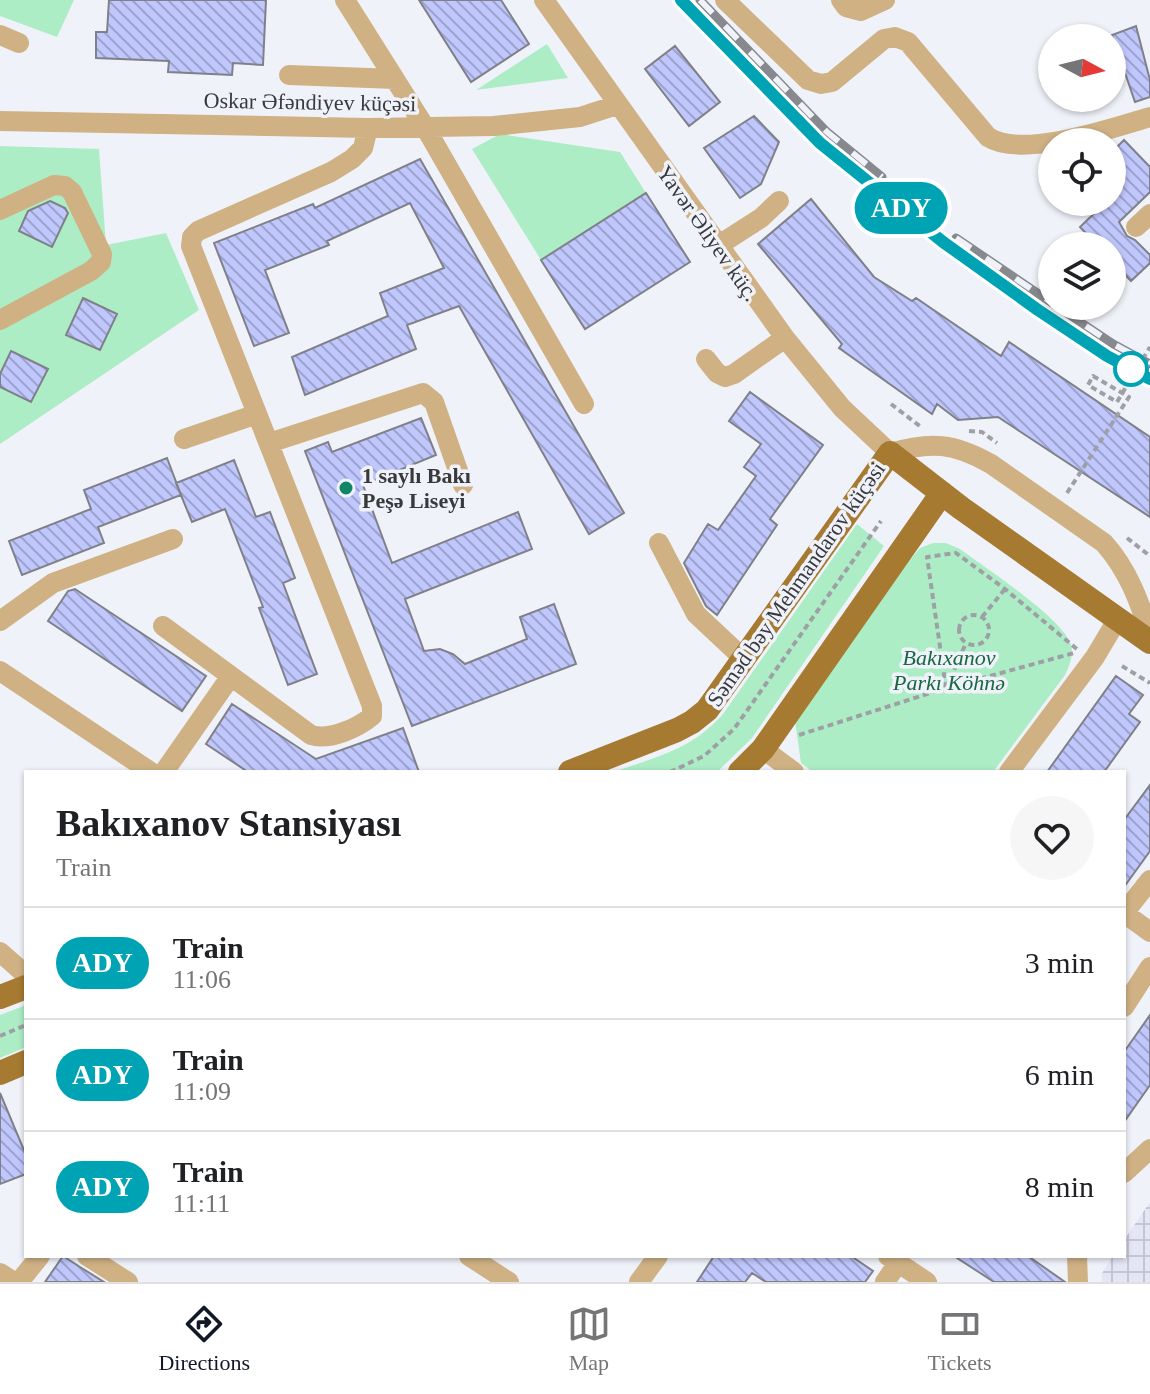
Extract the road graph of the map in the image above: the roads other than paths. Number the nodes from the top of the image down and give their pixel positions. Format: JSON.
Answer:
{"nodes":[{"id":1,"x":345,"y":0,"type":"edge"},
{"id":2,"x":544,"y":0,"type":"edge"},
{"id":3,"x":725,"y":0,"type":"edge"},
{"id":4,"x":841,"y":0,"type":"edge"},
{"id":5,"x":885,"y":0,"type":"edge"},
{"id":6,"x":289,"y":75,"type":"dead end"},
{"id":7,"x":395,"y":79,"type":"junction"},
{"id":8,"x":617,"y":105,"type":"junction"},
{"id":9,"x":1150,"y":117,"type":"edge"},
{"id":10,"x":0,"y":121,"type":"edge"},
{"id":11,"x":425,"y":127,"type":"junction"},
{"id":12,"x":368,"y":128,"type":"junction"},
{"id":13,"x":779,"y":201,"type":"dead end"},
{"id":14,"x":0,"y":210,"type":"edge"},
{"id":15,"x":719,"y":245,"type":"junction"},
{"id":16,"x":0,"y":320,"type":"edge"},
{"id":17,"x":785,"y":338,"type":"junction"},
{"id":18,"x":706,"y":359,"type":"dead end"},
{"id":19,"x":584,"y":404,"type":"dead end"},
{"id":20,"x":257,"y":414,"type":"junction"},
{"id":21,"x":184,"y":439,"type":"dead end"},
{"id":22,"x":269,"y":443,"type":"junction"},
{"id":23,"x":890,"y":453,"type":"junction"},
{"id":24,"x":463,"y":485,"type":"dead end"},
{"id":25,"x":952,"y":500,"type":"junction"},
{"id":26,"x":173,"y":539,"type":"dead end"},
{"id":27,"x":659,"y":543,"type":"dead end"},
{"id":28,"x":1117,"y":620,"type":"junction"},
{"id":29,"x":0,"y":621,"type":"edge"},
{"id":30,"x":163,"y":626,"type":"dead end"},
{"id":31,"x":1150,"y":639,"type":"edge"},
{"id":32,"x":744,"y":659,"type":"junction"},
{"id":33,"x":0,"y":671,"type":"edge"},
{"id":34,"x":231,"y":676,"type":"junction"},
{"id":35,"x":763,"y":749,"type":"junction"},
{"id":36,"x":148,"y":770,"type":"edge"},
{"id":37,"x":165,"y":770,"type":"edge"},
{"id":38,"x":575,"y":770,"type":"edge"},
{"id":39,"x":742,"y":770,"type":"edge"},
{"id":40,"x":791,"y":770,"type":"edge"},
{"id":41,"x":1010,"y":770,"type":"edge"},
{"id":42,"x":1150,"y":880,"type":"edge"},
{"id":43,"x":1126,"y":910,"type":"edge"},
{"id":44,"x":1126,"y":914,"type":"edge"},
{"id":45,"x":1150,"y":932,"type":"edge"},
{"id":46,"x":2,"y":954,"type":"edge"},
{"id":47,"x":1150,"y":967,"type":"edge"},
{"id":48,"x":24,"y":973,"type":"edge"},
{"id":49,"x":24,"y":988,"type":"edge"},
{"id":50,"x":0,"y":997,"type":"edge"},
{"id":51,"x":1126,"y":1004,"type":"edge"},
{"id":52,"x":24,"y":1063,"type":"edge"},
{"id":53,"x":0,"y":1073,"type":"edge"},
{"id":54,"x":1150,"y":1149,"type":"edge"},
{"id":55,"x":1126,"y":1171,"type":"edge"},
{"id":56,"x":38,"y":1258,"type":"edge"},
{"id":57,"x":90,"y":1258,"type":"edge"},
{"id":58,"x":472,"y":1258,"type":"edge"},
{"id":59,"x":657,"y":1258,"type":"edge"},
{"id":60,"x":1077,"y":1258,"type":"edge"},
{"id":61,"x":893,"y":1259,"type":"edge"},
{"id":62,"x":0,"y":1273,"type":"edge"},
{"id":63,"x":16,"y":1282,"type":"edge"},
{"id":64,"x":128,"y":1282,"type":"edge"},
{"id":65,"x":509,"y":1282,"type":"edge"},
{"id":66,"x":639,"y":1282,"type":"edge"},
{"id":67,"x":885,"y":1282,"type":"edge"},
{"id":68,"x":927,"y":1282,"type":"edge"},
{"id":69,"x":1078,"y":1282,"type":"edge"}],
"edges":[{"from":1,"to":7,"type":"street"},
{"from":2,"to":8,"type":"street","name":"Yavər Əliyev küç."},
{"from":3,"to":9,"type":"street"},
{"from":4,"to":5,"type":"street"},
{"from":6,"to":7,"type":"street"},
{"from":7,"to":11,"type":"street"},
{"from":8,"to":11,"type":"street","name":"Oskar Əfəndiyev küçəsi"},
{"from":8,"to":15,"type":"street","name":"Yavər Əliyev küç."},
{"from":10,"to":12,"type":"street","name":"Oskar Əfəndiyev küçəsi"},
{"from":11,"to":12,"type":"street","name":"Oskar Əfəndiyev küçəsi"},
{"from":11,"to":19,"type":"street"},
{"from":12,"to":20,"type":"street"},
{"from":13,"to":15,"type":"street"},
{"from":14,"to":16,"type":"street"},
{"from":15,"to":17,"type":"street","name":"Yavər Əliyev küç."},
{"from":17,"to":18,"type":"street"},
{"from":17,"to":23,"type":"street","name":"Yavər Əliyev küç."},
{"from":20,"to":21,"type":"street"},
{"from":20,"to":22,"type":"street"},
{"from":22,"to":24,"type":"street"},
{"from":22,"to":34,"type":"street"},
{"from":23,"to":25,"type":"main road"},
{"from":23,"to":31,"type":"street"},
{"from":23,"to":32,"type":"main road","name":"Səməd bəy Mehmandarov küçəsi"},
{"from":25,"to":28,"type":"main road"},
{"from":25,"to":35,"type":"main road"},
{"from":26,"to":29,"type":"street"},
{"from":27,"to":32,"type":"street"},
{"from":28,"to":31,"type":"main road"},
{"from":28,"to":41,"type":"street"},
{"from":30,"to":34,"type":"street"},
{"from":32,"to":38,"type":"main road","name":"Səməd bəy Mehmandarov küçəsi"},
{"from":33,"to":36,"type":"street"},
{"from":34,"to":37,"type":"street"},
{"from":35,"to":39,"type":"main road"},
{"from":35,"to":40,"type":"street"},
{"from":42,"to":43,"type":"street"},
{"from":44,"to":45,"type":"street"},
{"from":46,"to":48,"type":"street"},
{"from":47,"to":51,"type":"street"},
{"from":49,"to":50,"type":"main road"},
{"from":52,"to":53,"type":"main road"},
{"from":54,"to":55,"type":"street"},
{"from":56,"to":63,"type":"street"},
{"from":57,"to":64,"type":"street"},
{"from":58,"to":65,"type":"street"},
{"from":59,"to":66,"type":"street"},
{"from":60,"to":69,"type":"street"},
{"from":61,"to":67,"type":"street"},
{"from":61,"to":68,"type":"street"},
{"from":62,"to":63,"type":"street"}]}
